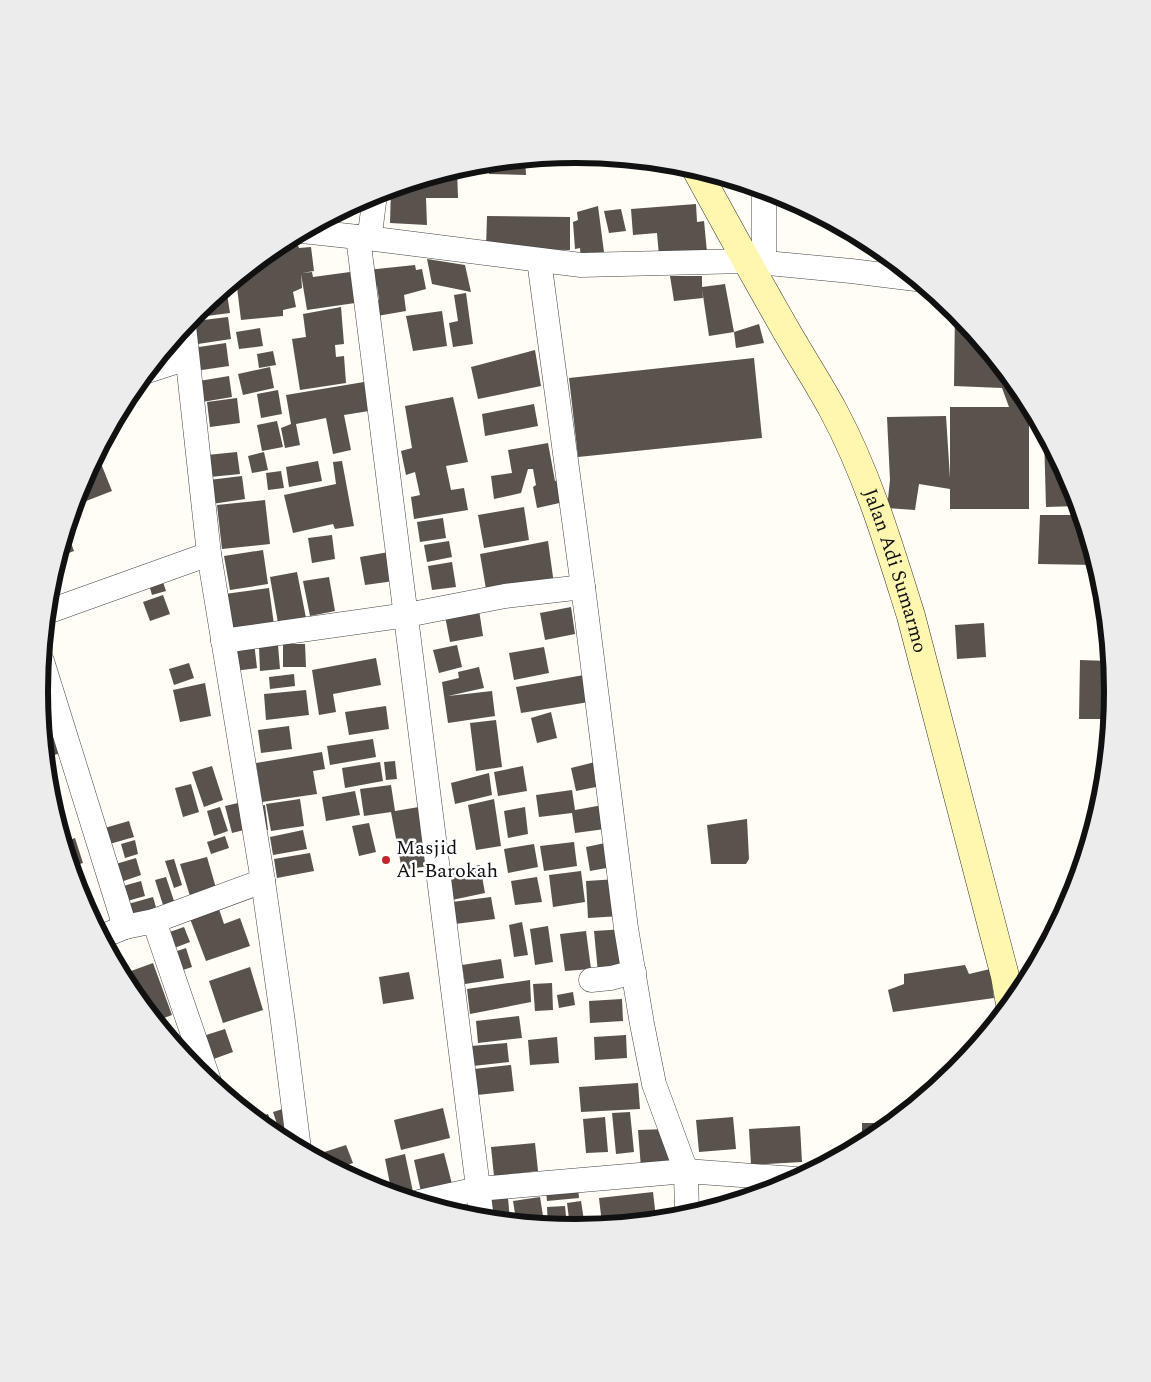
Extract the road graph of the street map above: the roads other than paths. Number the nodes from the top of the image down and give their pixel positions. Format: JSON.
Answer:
{"nodes":[{"id":1,"x":702,"y":179,"type":"edge"},
{"id":2,"x":763,"y":198,"type":"edge"},
{"id":3,"x":374,"y":203,"type":"edge"},
{"id":4,"x":315,"y":232,"type":"edge"},
{"id":5,"x":363,"y":238,"type":"junction"},
{"id":6,"x":539,"y":260,"type":"junction"},
{"id":7,"x":755,"y":262,"type":"junction"},
{"id":8,"x":899,"y":274,"type":"edge"},
{"id":9,"x":185,"y":336,"type":"edge"},
{"id":10,"x":187,"y":358,"type":"junction"},
{"id":11,"x":160,"y":366,"type":"edge"},
{"id":12,"x":209,"y":554,"type":"junction"},
{"id":13,"x":584,"y":587,"type":"junction"},
{"id":14,"x":54,"y":609,"type":"edge"},
{"id":15,"x":407,"y":615,"type":"junction"},
{"id":16,"x":223,"y":641,"type":"junction"},
{"id":17,"x":48,"y":681,"type":"edge"},
{"id":18,"x":263,"y":882,"type":"junction"},
{"id":19,"x":154,"y":921,"type":"junction"},
{"id":20,"x":125,"y":928,"type":"junction"},
{"id":21,"x":107,"y":934,"type":"edge"},
{"id":22,"x":634,"y":972,"type":"junction"},
{"id":23,"x":591,"y":980,"type":"dead end"},
{"id":24,"x":1008,"y":994,"type":"edge"},
{"id":25,"x":204,"y":1066,"type":"edge"},
{"id":26,"x":298,"y":1140,"type":"edge"},
{"id":27,"x":686,"y":1171,"type":"junction"},
{"id":28,"x":780,"y":1178,"type":"edge"},
{"id":29,"x":478,"y":1189,"type":"junction"},
{"id":30,"x":432,"y":1199,"type":"edge"},
{"id":31,"x":687,"y":1207,"type":"edge"},
{"id":32,"x":481,"y":1210,"type":"edge"}],
"edges":[{"from":1,"to":7,"type":"main road","name":"Jalan Adi Sumarmo"},
{"from":2,"to":7,"type":"street"},
{"from":3,"to":5,"type":"street"},
{"from":4,"to":5,"type":"street"},
{"from":5,"to":6,"type":"street"},
{"from":5,"to":15,"type":"street"},
{"from":6,"to":7,"type":"street"},
{"from":6,"to":13,"type":"street"},
{"from":7,"to":8,"type":"street"},
{"from":7,"to":24,"type":"main road","name":"Jalan Adi Sumarmo"},
{"from":9,"to":10,"type":"street"},
{"from":10,"to":11,"type":"street"},
{"from":10,"to":12,"type":"street"},
{"from":12,"to":14,"type":"street"},
{"from":12,"to":16,"type":"street"},
{"from":13,"to":15,"type":"street"},
{"from":13,"to":22,"type":"street"},
{"from":15,"to":16,"type":"street"},
{"from":15,"to":29,"type":"street"},
{"from":16,"to":18,"type":"street"},
{"from":17,"to":20,"type":"street"},
{"from":18,"to":19,"type":"street"},
{"from":18,"to":26,"type":"street"},
{"from":19,"to":20,"type":"street"},
{"from":19,"to":25,"type":"street"},
{"from":20,"to":21,"type":"street"},
{"from":22,"to":23,"type":"street"},
{"from":22,"to":27,"type":"street"},
{"from":27,"to":28,"type":"street"},
{"from":27,"to":29,"type":"street"},
{"from":27,"to":31,"type":"street"},
{"from":29,"to":30,"type":"street"},
{"from":29,"to":32,"type":"street"}]}
